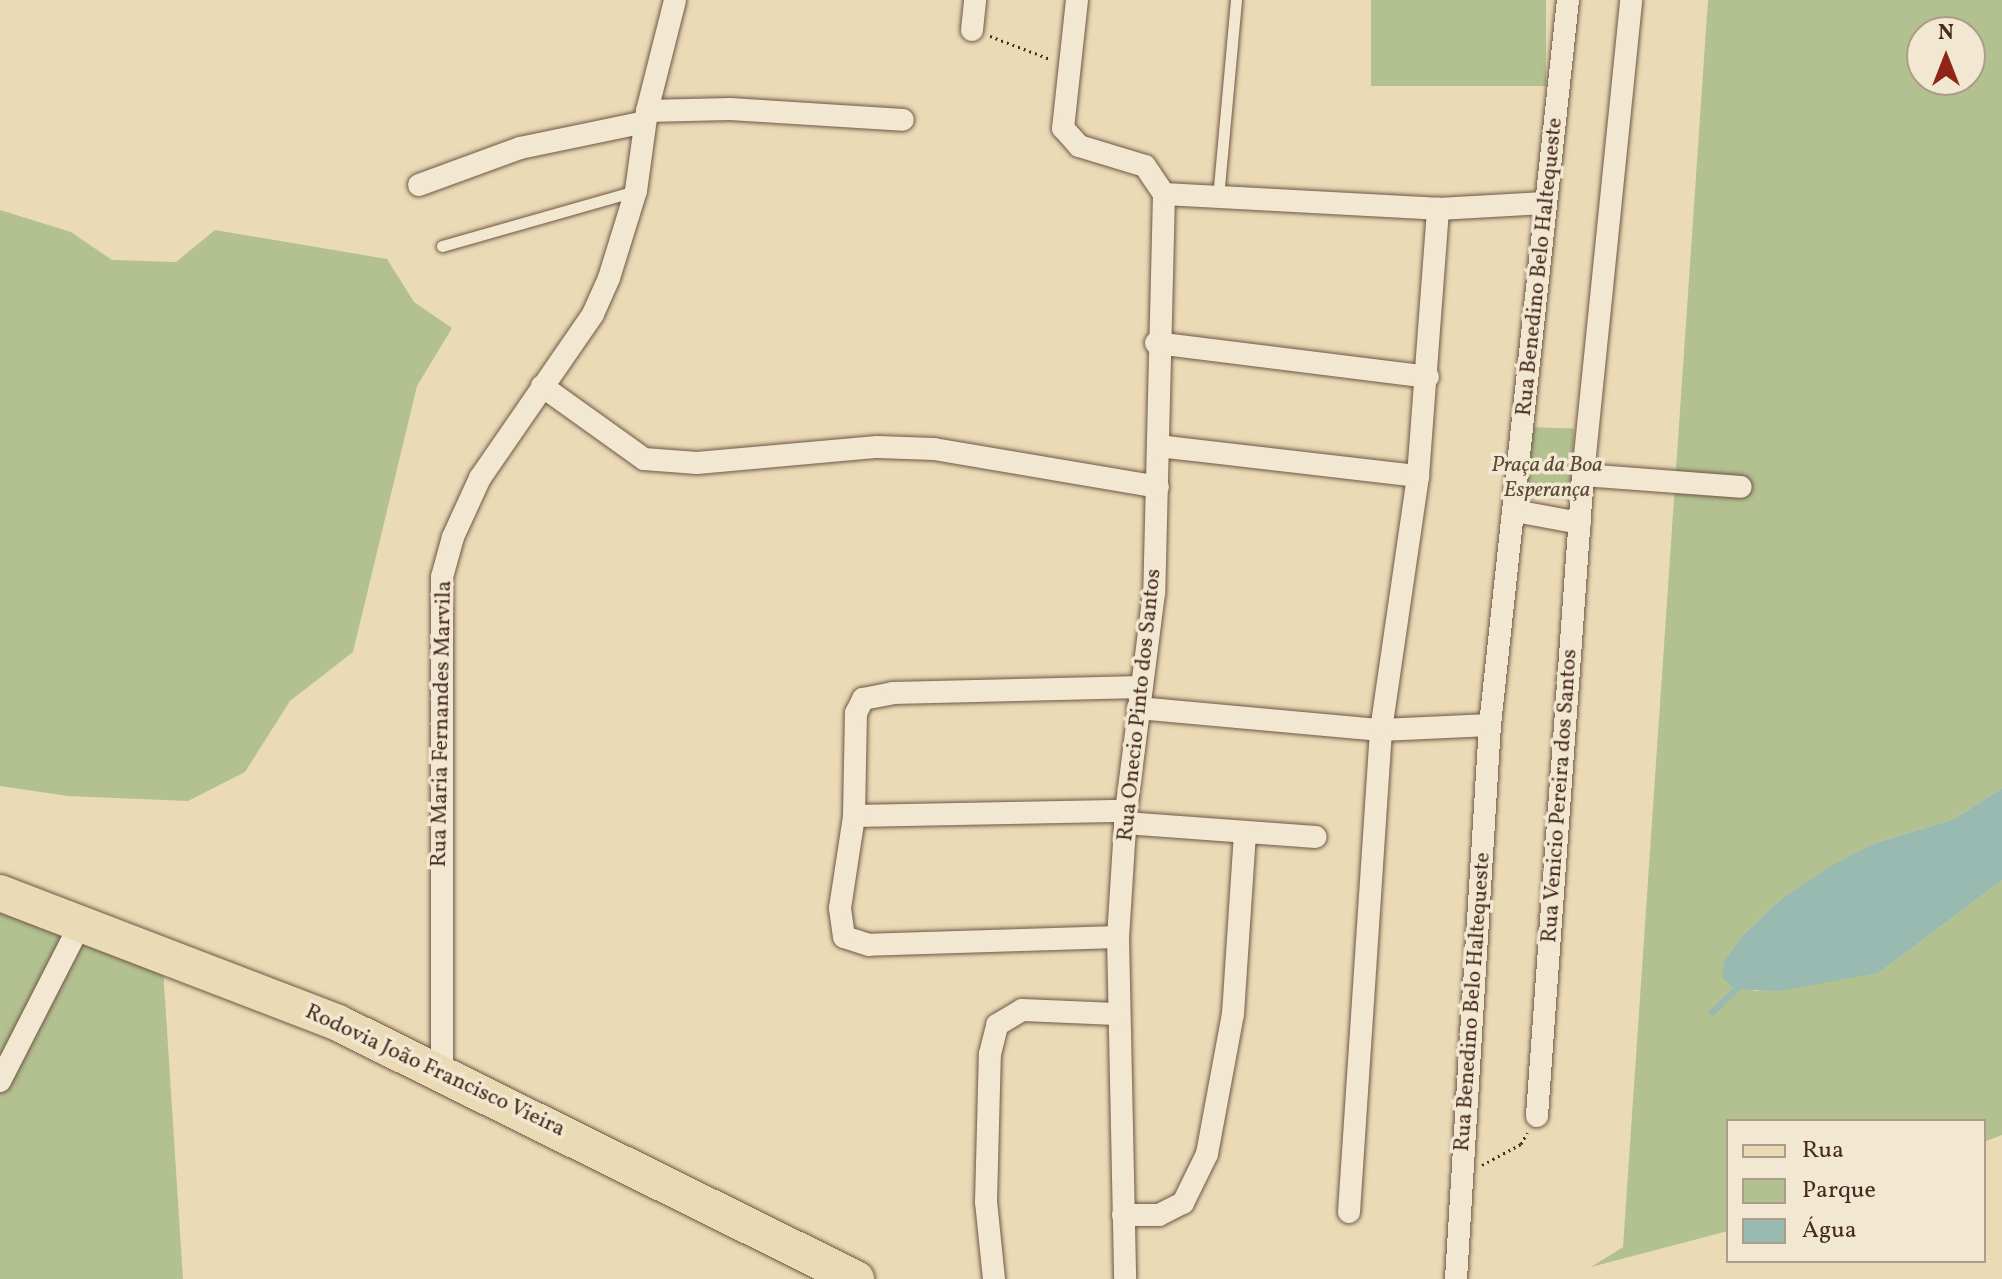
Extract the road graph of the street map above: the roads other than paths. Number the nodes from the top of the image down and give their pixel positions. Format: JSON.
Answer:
{"nodes":[{"id":1,"x":675,"y":0,"type":"edge"},
{"id":2,"x":975,"y":0,"type":"edge"},
{"id":3,"x":1077,"y":0,"type":"edge"},
{"id":4,"x":1236,"y":0,"type":"edge"},
{"id":5,"x":1568,"y":0,"type":"edge"},
{"id":6,"x":1631,"y":0,"type":"edge"},
{"id":7,"x":972,"y":30,"type":"road end"},
{"id":8,"x":646,"y":116,"type":"junction"},
{"id":9,"x":903,"y":120,"type":"dead end"},
{"id":10,"x":419,"y":185,"type":"dead end"},
{"id":11,"x":636,"y":191,"type":"junction"},
{"id":12,"x":1164,"y":194,"type":"junction"},
{"id":13,"x":1218,"y":199,"type":"junction"},
{"id":14,"x":1545,"y":203,"type":"junction"},
{"id":15,"x":1438,"y":209,"type":"junction"},
{"id":16,"x":442,"y":246,"type":"dead end"},
{"id":17,"x":1156,"y":343,"type":"junction"},
{"id":18,"x":1428,"y":377,"type":"junction"},
{"id":19,"x":542,"y":386,"type":"junction"},
{"id":20,"x":1158,"y":446,"type":"junction"},
{"id":21,"x":1583,"y":475,"type":"junction"},
{"id":22,"x":1418,"y":476,"type":"junction"},
{"id":23,"x":1158,"y":487,"type":"junction"},
{"id":24,"x":1741,"y":487,"type":"dead end"},
{"id":25,"x":1515,"y":511,"type":"junction"},
{"id":26,"x":1580,"y":523,"type":"junction"},
{"id":27,"x":1139,"y":698,"type":"junction"},
{"id":28,"x":1490,"y":725,"type":"junction"},
{"id":29,"x":1381,"y":730,"type":"junction"},
{"id":30,"x":854,"y":816,"type":"junction"},
{"id":31,"x":1126,"y":817,"type":"junction"},
{"id":32,"x":1245,"y":833,"type":"junction"},
{"id":33,"x":1315,"y":837,"type":"dead end"},
{"id":34,"x":0,"y":893,"type":"edge"},
{"id":35,"x":81,"y":923,"type":"junction"},
{"id":36,"x":1118,"y":937,"type":"junction"},
{"id":37,"x":1117,"y":1014,"type":"junction"},
{"id":38,"x":442,"y":1071,"type":"junction"},
{"id":39,"x":0,"y":1081,"type":"edge"},
{"id":40,"x":1537,"y":1116,"type":"road end"},
{"id":41,"x":1349,"y":1212,"type":"dead end"},
{"id":42,"x":1123,"y":1215,"type":"junction"},
{"id":43,"x":856,"y":1279,"type":"edge"},
{"id":44,"x":994,"y":1279,"type":"edge"},
{"id":45,"x":1125,"y":1279,"type":"edge"},
{"id":46,"x":1456,"y":1279,"type":"edge"}],
"edges":[{"from":1,"to":8,"type":"street","name":"Rua Maria Fernandes Marvila"},
{"from":2,"to":7,"type":"street"},
{"from":3,"to":12,"type":"street"},
{"from":4,"to":13,"type":"lane"},
{"from":5,"to":14,"type":"street","name":"Rua Benedino Belo Haltequeste"},
{"from":6,"to":21,"type":"street","name":"Rua Venicio Pereira dos Santos"},
{"from":8,"to":9,"type":"street"},
{"from":8,"to":10,"type":"street"},
{"from":8,"to":11,"type":"street","name":"Rua Maria Fernandes Marvila"},
{"from":11,"to":16,"type":"lane"},
{"from":11,"to":19,"type":"street","name":"Rua Maria Fernandes Marvila"},
{"from":12,"to":13,"type":"street"},
{"from":12,"to":17,"type":"street","name":"Rua Onecio Pinto dos Santos"},
{"from":13,"to":15,"type":"street"},
{"from":14,"to":15,"type":"street"},
{"from":14,"to":25,"type":"street","name":"Rua Benedino Belo Haltequeste"},
{"from":15,"to":18,"type":"street"},
{"from":17,"to":18,"type":"street"},
{"from":17,"to":20,"type":"street","name":"Rua Onecio Pinto dos Santos"},
{"from":18,"to":22,"type":"street"},
{"from":19,"to":23,"type":"street"},
{"from":19,"to":38,"type":"street","name":"Rua Maria Fernandes Marvila"},
{"from":20,"to":22,"type":"street"},
{"from":20,"to":23,"type":"street","name":"Rua Onecio Pinto dos Santos"},
{"from":21,"to":24,"type":"street"},
{"from":21,"to":26,"type":"street","name":"Rua Venicio Pereira dos Santos"},
{"from":22,"to":29,"type":"street"},
{"from":23,"to":27,"type":"street","name":"Rua Onecio Pinto dos Santos"},
{"from":25,"to":26,"type":"street"},
{"from":25,"to":28,"type":"street","name":"Rua Benedino Belo Haltequeste"},
{"from":26,"to":40,"type":"street","name":"Rua Venicio Pereira dos Santos"},
{"from":27,"to":29,"type":"street"},
{"from":27,"to":30,"type":"street"},
{"from":27,"to":31,"type":"street","name":"Rua Onecio Pinto dos Santos"},
{"from":28,"to":29,"type":"street"},
{"from":28,"to":46,"type":"street","name":"Rua Benedino Belo Haltequeste"},
{"from":29,"to":41,"type":"street"},
{"from":30,"to":31,"type":"street"},
{"from":30,"to":36,"type":"street"},
{"from":31,"to":32,"type":"street"},
{"from":31,"to":36,"type":"street","name":"Rua Onecio Pinto dos Santos"},
{"from":32,"to":33,"type":"street"},
{"from":32,"to":42,"type":"street"},
{"from":34,"to":35,"type":"main road","name":"Rodovia João Francisco Vieira"},
{"from":35,"to":38,"type":"main road","name":"Rodovia João Francisco Vieira"},
{"from":35,"to":39,"type":"street"},
{"from":36,"to":37,"type":"street","name":"Rua Onecio Pinto dos Santos"},
{"from":37,"to":42,"type":"street","name":"Rua Onecio Pinto dos Santos"},
{"from":37,"to":44,"type":"street"},
{"from":38,"to":43,"type":"main road","name":"Rodovia João Francisco Vieira"},
{"from":42,"to":45,"type":"street","name":"Rua Onecio Pinto dos Santos"}]}
